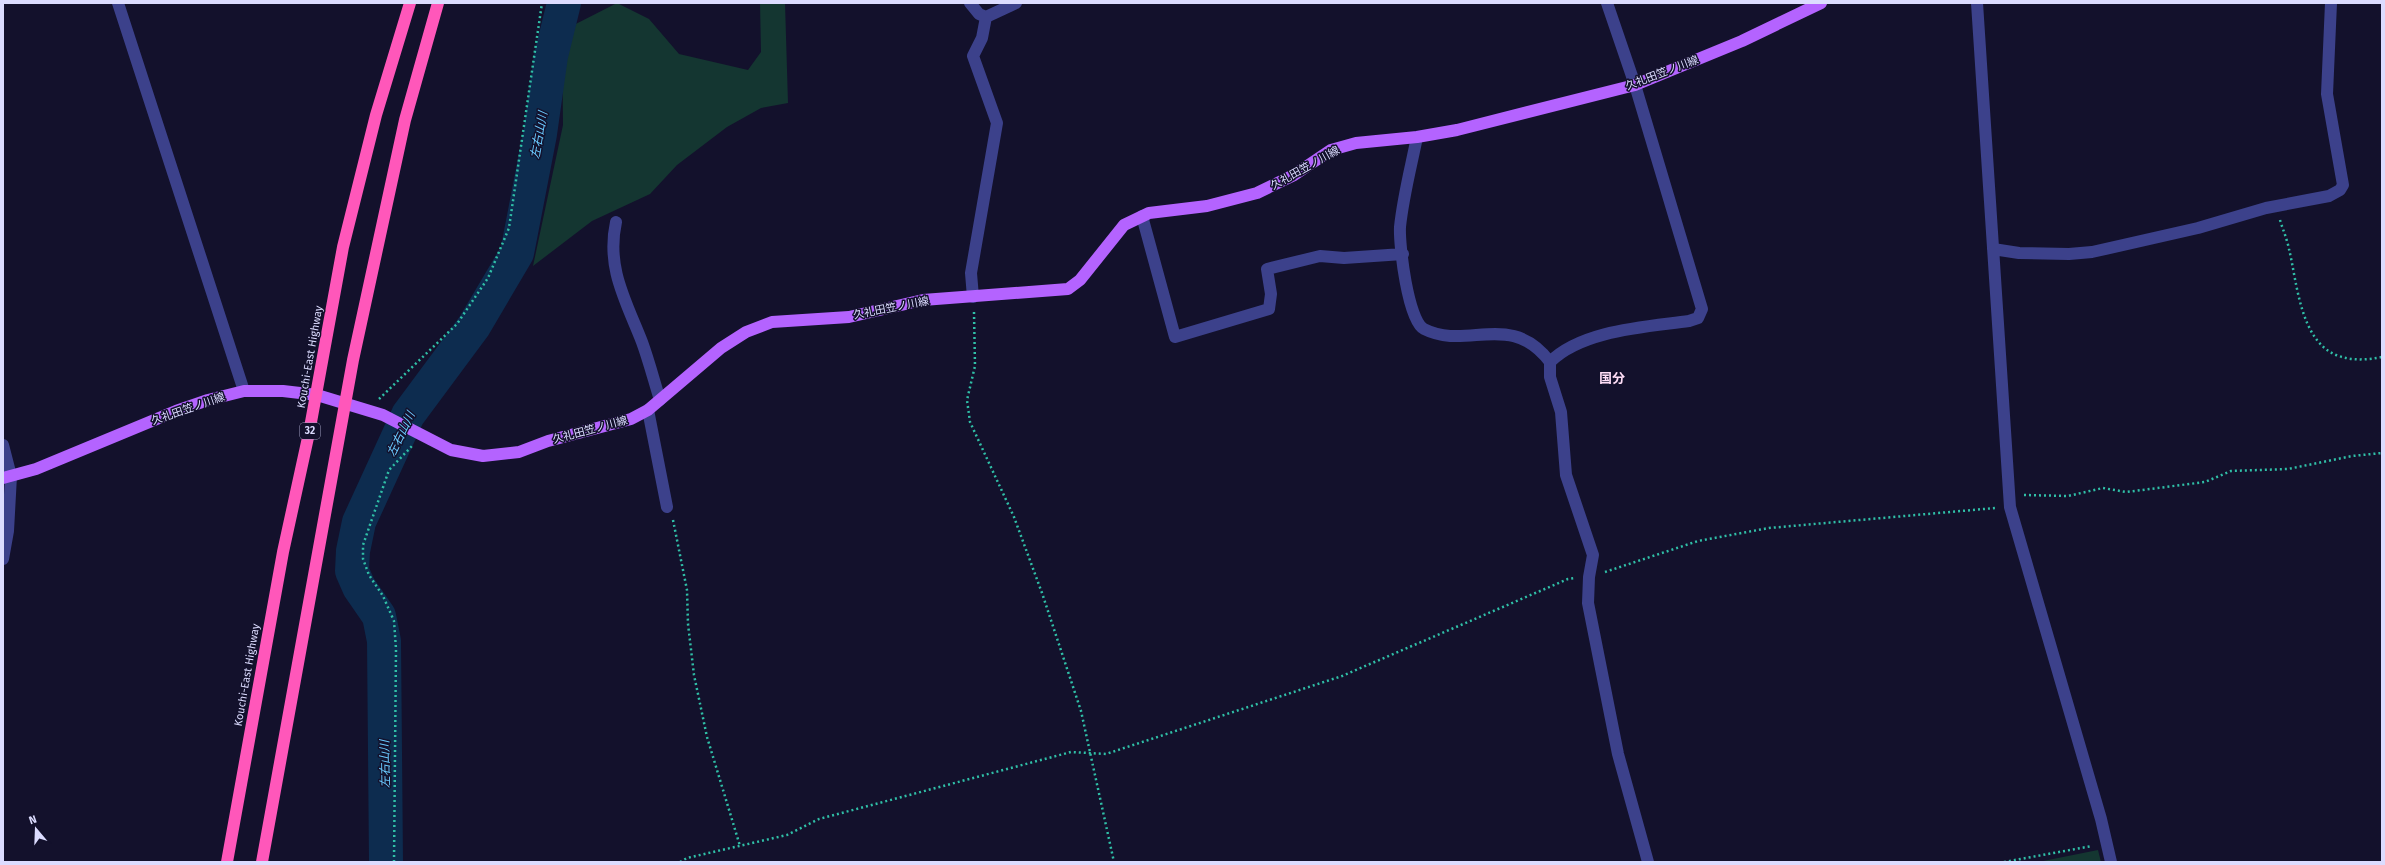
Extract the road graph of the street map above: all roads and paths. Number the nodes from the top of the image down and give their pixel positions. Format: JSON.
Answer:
{"nodes":[{"id":1,"x":118,"y":3,"type":"edge"},
{"id":2,"x":410,"y":3,"type":"edge"},
{"id":3,"x":438,"y":3,"type":"edge"},
{"id":4,"x":542,"y":3,"type":"edge"},
{"id":5,"x":970,"y":3,"type":"edge"},
{"id":6,"x":1016,"y":3,"type":"edge"},
{"id":7,"x":1607,"y":3,"type":"edge"},
{"id":8,"x":1821,"y":3,"type":"edge"},
{"id":9,"x":1977,"y":3,"type":"edge"},
{"id":10,"x":2331,"y":3,"type":"edge"},
{"id":11,"x":986,"y":17,"type":"junction"},
{"id":12,"x":1635,"y":85,"type":"junction"},
{"id":13,"x":1417,"y":137,"type":"junction"},
{"id":14,"x":2275,"y":206,"type":"junction"},
{"id":15,"x":1142,"y":216,"type":"junction"},
{"id":16,"x":616,"y":222,"type":"dead end"},
{"id":17,"x":1994,"y":249,"type":"junction"},
{"id":18,"x":1403,"y":254,"type":"junction"},
{"id":19,"x":973,"y":297,"type":"junction"},
{"id":20,"x":2382,"y":357,"type":"edge"},
{"id":21,"x":1550,"y":362,"type":"junction"},
{"id":22,"x":244,"y":391,"type":"junction"},
{"id":23,"x":317,"y":395,"type":"junction"},
{"id":24,"x":660,"y":400,"type":"junction"},
{"id":25,"x":346,"y":403,"type":"junction"},
{"id":26,"x":367,"y":410,"type":"junction"},
{"id":27,"x":648,"y":410,"type":"junction"},
{"id":28,"x":422,"y":435,"type":"junction"},
{"id":29,"x":3,"y":445,"type":"edge"},
{"id":30,"x":2382,"y":453,"type":"edge"},
{"id":31,"x":7,"y":477,"type":"edge"},
{"id":32,"x":2009,"y":495,"type":"junction"},
{"id":33,"x":667,"y":507,"type":"joint"},
{"id":34,"x":2010,"y":507,"type":"junction"},
{"id":35,"x":3,"y":559,"type":"edge"},
{"id":36,"x":1589,"y":577,"type":"junction"},
{"id":37,"x":1091,"y":752,"type":"junction"},
{"id":38,"x":2107,"y":843,"type":"junction"},
{"id":39,"x":740,"y":846,"type":"junction"},
{"id":40,"x":227,"y":862,"type":"edge"},
{"id":41,"x":262,"y":862,"type":"edge"},
{"id":42,"x":394,"y":862,"type":"edge"},
{"id":43,"x":680,"y":862,"type":"edge"},
{"id":44,"x":1114,"y":862,"type":"edge"},
{"id":45,"x":1648,"y":862,"type":"edge"},
{"id":46,"x":2004,"y":862,"type":"edge"},
{"id":47,"x":2111,"y":862,"type":"edge"}],
"edges":[{"from":1,"to":22,"type":"street"},
{"from":2,"to":23,"type":"highway","name":"Kouchi-East Highway","number":"32"},
{"from":3,"to":25,"type":"highway"},
{"from":4,"to":26,"type":"path"},
{"from":5,"to":11,"type":"street"},
{"from":6,"to":11,"type":"street"},
{"from":7,"to":12,"type":"street"},
{"from":8,"to":12,"type":"main road","name":"久礼田笠ノ川線"},
{"from":9,"to":17,"type":"street"},
{"from":10,"to":14,"type":"street"},
{"from":11,"to":19,"type":"street"},
{"from":12,"to":13,"type":"main road","name":"久礼田笠ノ川線"},
{"from":12,"to":21,"type":"street"},
{"from":13,"to":15,"type":"main road","name":"久礼田笠ノ川線"},
{"from":13,"to":18,"type":"street"},
{"from":14,"to":17,"type":"street"},
{"from":14,"to":20,"type":"path"},
{"from":15,"to":18,"type":"street"},
{"from":15,"to":19,"type":"main road","name":"久礼田笠ノ川線"},
{"from":16,"to":24,"type":"street"},
{"from":17,"to":32,"type":"street"},
{"from":18,"to":21,"type":"street"},
{"from":19,"to":24,"type":"main road","name":"久礼田笠ノ川線"},
{"from":19,"to":37,"type":"path"},
{"from":21,"to":36,"type":"street"},
{"from":22,"to":23,"type":"main road","name":"久礼田笠ノ川線"},
{"from":22,"to":31,"type":"main road","name":"久礼田笠ノ川線"},
{"from":23,"to":25,"type":"main road","name":"久礼田笠ノ川線"},
{"from":23,"to":40,"type":"highway","name":"Kouchi-East Highway","number":"32"},
{"from":24,"to":27,"type":"main road","name":"久礼田笠ノ川線"},
{"from":25,"to":26,"type":"main road","name":"久礼田笠ノ川線"},
{"from":25,"to":41,"type":"highway"},
{"from":26,"to":28,"type":"main road","name":"久礼田笠ノ川線"},
{"from":27,"to":28,"type":"main road","name":"久礼田笠ノ川線"},
{"from":27,"to":33,"type":"street"},
{"from":28,"to":42,"type":"path"},
{"from":29,"to":31,"type":"street"},
{"from":30,"to":32,"type":"path"},
{"from":31,"to":35,"type":"street"},
{"from":32,"to":34,"type":"street"},
{"from":33,"to":39,"type":"path"},
{"from":34,"to":36,"type":"path"},
{"from":34,"to":38,"type":"street"},
{"from":36,"to":37,"type":"path"},
{"from":36,"to":45,"type":"street"},
{"from":37,"to":39,"type":"path"},
{"from":37,"to":44,"type":"path"},
{"from":38,"to":46,"type":"path"},
{"from":38,"to":47,"type":"street"},
{"from":39,"to":43,"type":"path"}]}
